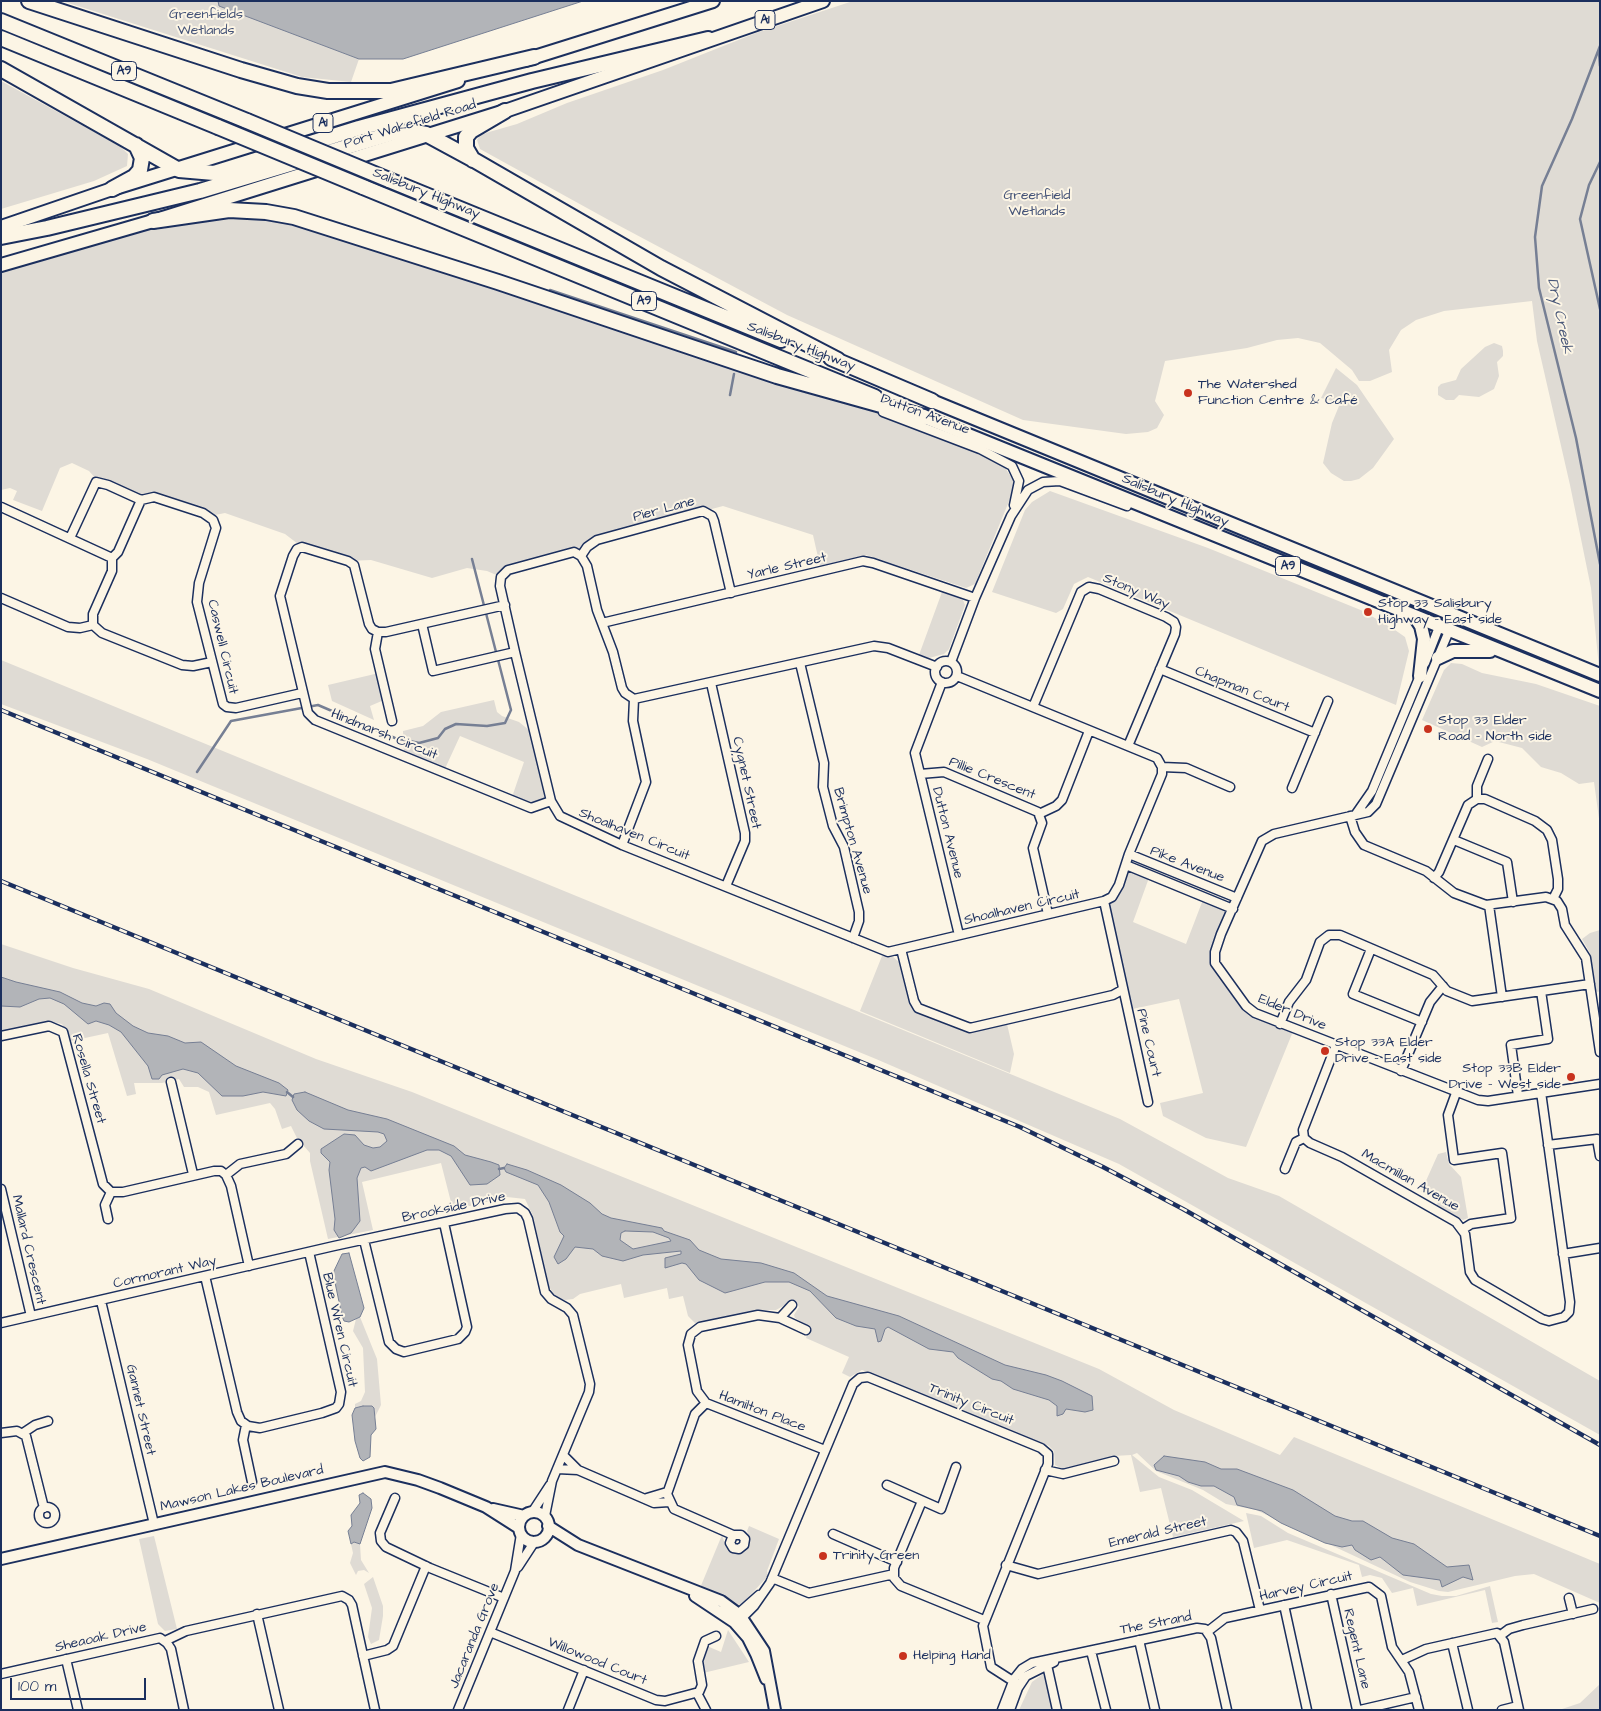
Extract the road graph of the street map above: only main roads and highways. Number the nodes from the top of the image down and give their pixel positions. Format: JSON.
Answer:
{"nodes":[{"id":1,"x":30,"y":1,"type":"edge"},
{"id":2,"x":713,"y":1,"type":"edge"},
{"id":3,"x":823,"y":1,"type":"edge"},
{"id":4,"x":1,"y":20,"type":"edge"},
{"id":5,"x":1,"y":38,"type":"edge"},
{"id":6,"x":708,"y":39,"type":"junction"},
{"id":7,"x":534,"y":58,"type":"junction"},
{"id":8,"x":1,"y":70,"type":"edge"},
{"id":9,"x":505,"y":111,"type":"junction"},
{"id":10,"x":426,"y":134,"type":"junction"},
{"id":11,"x":136,"y":146,"type":"junction"},
{"id":12,"x":474,"y":160,"type":"junction"},
{"id":13,"x":179,"y":170,"type":"junction"},
{"id":14,"x":112,"y":189,"type":"junction"},
{"id":15,"x":154,"y":221,"type":"junction"},
{"id":16,"x":1,"y":227,"type":"edge"},
{"id":17,"x":1,"y":237,"type":"edge"},
{"id":18,"x":1,"y":265,"type":"edge"},
{"id":19,"x":838,"y":360,"type":"junction"},
{"id":20,"x":932,"y":401,"type":"joint"},
{"id":21,"x":924,"y":417,"type":"junction"},
{"id":22,"x":1169,"y":498,"type":"junction"},
{"id":23,"x":1161,"y":514,"type":"junction"},
{"id":24,"x":1449,"y":613,"type":"junction"},
{"id":25,"x":1415,"y":617,"type":"junction"},
{"id":26,"x":1444,"y":629,"type":"junction"},
{"id":27,"x":1498,"y":651,"type":"junction"},
{"id":28,"x":1438,"y":658,"type":"road end"},
{"id":29,"x":1600,"y":675,"type":"edge"},
{"id":30,"x":1420,"y":676,"type":"road end"},
{"id":31,"x":1600,"y":691,"type":"edge"}],
"edges":[{"from":1,"to":7,"type":"highway"},
{"from":2,"to":7,"type":"highway","name":"Port Wakefield Road","number":"A1"},
{"from":3,"to":6,"type":"highway","name":"Port Wakefield Road","number":"A1"},
{"from":4,"to":19,"type":"highway","name":"Salisbury Highway","number":"A9","bridge":true},
{"from":5,"to":21,"type":"highway","name":"Salisbury Highway","number":"A9","bridge":true},
{"from":6,"to":9,"type":"highway","name":"Port Wakefield Road","number":"A1"},
{"from":6,"to":13,"type":"highway"},
{"from":7,"to":13,"type":"highway","name":"Port Wakefield Road","number":"A1"},
{"from":8,"to":11,"type":"highway"},
{"from":9,"to":10,"type":"highway","name":"Port Wakefield Road","number":"A1"},
{"from":9,"to":12,"type":"highway"},
{"from":10,"to":12,"type":"highway"},
{"from":10,"to":15,"type":"highway","name":"Port Wakefield Road","number":"A1"},
{"from":10,"to":17,"type":"highway"},
{"from":11,"to":13,"type":"highway"},
{"from":11,"to":14,"type":"highway"},
{"from":12,"to":19,"type":"highway"},
{"from":13,"to":14,"type":"highway","name":"Port Wakefield Road","number":"A1"},
{"from":14,"to":16,"type":"highway","name":"Port Wakefield Road","number":"A1"},
{"from":15,"to":18,"type":"highway","name":"Port Wakefield Road","number":"A1"},
{"from":15,"to":21,"type":"highway"},
{"from":19,"to":20,"type":"highway","name":"Salisbury Highway","number":"A9"},
{"from":20,"to":22,"type":"highway","name":"Salisbury Highway","number":"A9"},
{"from":21,"to":23,"type":"highway","name":"Salisbury Highway","number":"A9"},
{"from":22,"to":23,"type":"highway"},
{"from":22,"to":24,"type":"highway","name":"Salisbury Highway","number":"A9"},
{"from":23,"to":25,"type":"highway","name":"Salisbury Highway","number":"A9"},
{"from":24,"to":26,"type":"highway"},
{"from":24,"to":29,"type":"highway","name":"Salisbury Highway","number":"A9"},
{"from":25,"to":26,"type":"highway","name":"Salisbury Highway","number":"A9"},
{"from":25,"to":30,"type":"highway"},
{"from":26,"to":27,"type":"highway","name":"Salisbury Highway","number":"A9"},
{"from":27,"to":28,"type":"highway"},
{"from":27,"to":31,"type":"highway","name":"Salisbury Highway","number":"A9"}]}
